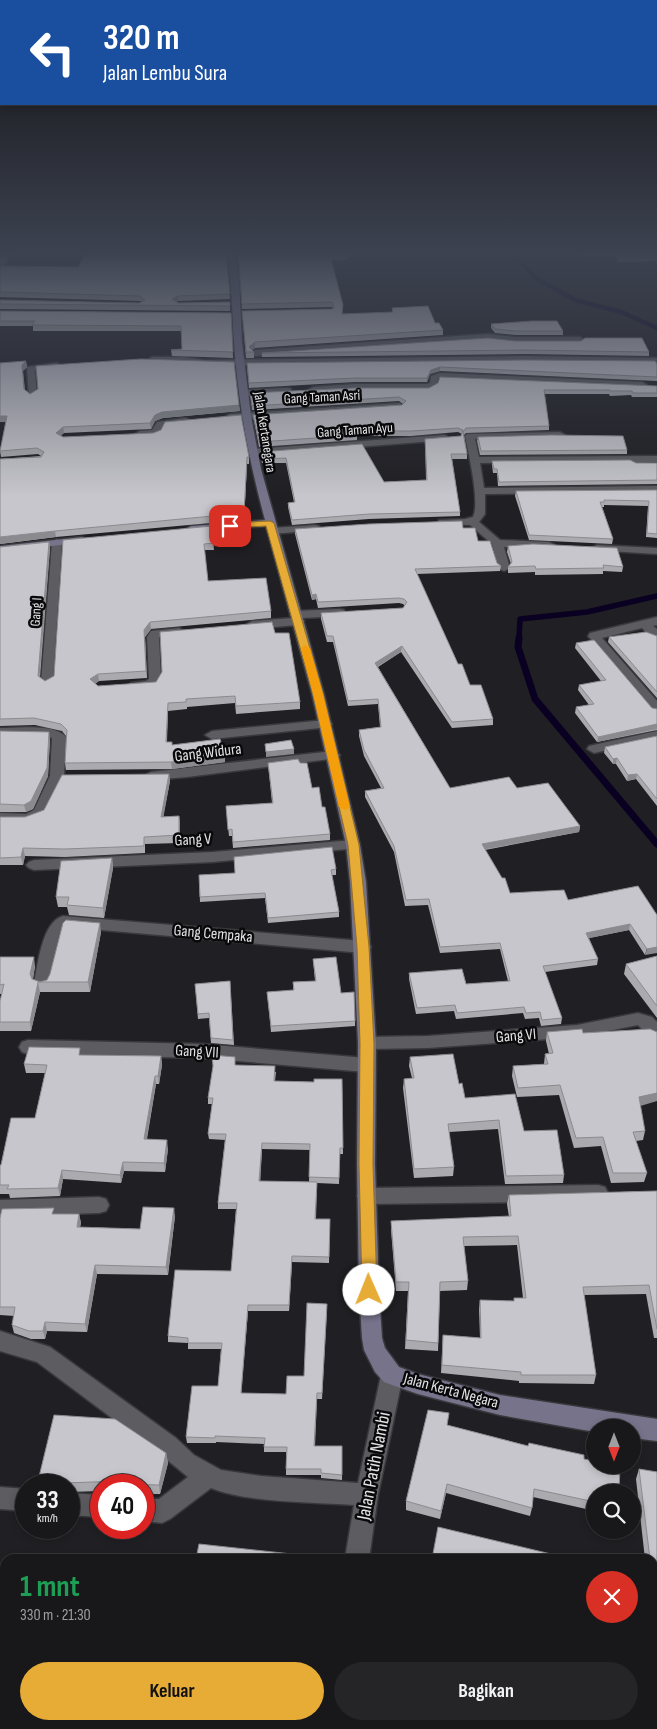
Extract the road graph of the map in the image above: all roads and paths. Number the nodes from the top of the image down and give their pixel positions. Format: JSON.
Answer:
{"nodes":[{"id":1,"x":239,"y":335,"type":"edge"},
{"id":2,"x":580,"y":340,"type":"edge"},
{"id":3,"x":241,"y":358,"type":"junction"},
{"id":4,"x":139,"y":360,"type":"edge"},
{"id":5,"x":657,"y":362,"type":"edge"},
{"id":6,"x":66,"y":365,"type":"edge"},
{"id":7,"x":656,"y":386,"type":"edge"},
{"id":8,"x":244,"y":393,"type":"junction"},
{"id":9,"x":32,"y":395,"type":"edge"},
{"id":10,"x":399,"y":406,"type":"edge"},
{"id":11,"x":246,"y":416,"type":"junction"},
{"id":12,"x":219,"y":418,"type":"edge"},
{"id":13,"x":191,"y":420,"type":"edge"},
{"id":14,"x":133,"y":435,"type":"edge"},
{"id":15,"x":560,"y":435,"type":"edge"},
{"id":16,"x":458,"y":437,"type":"edge"},
{"id":17,"x":253,"y":452,"type":"junction"},
{"id":18,"x":657,"y":459,"type":"edge"},
{"id":19,"x":475,"y":460,"type":"junction"},
{"id":20,"x":657,"y":489,"type":"edge"},
{"id":21,"x":478,"y":491,"type":"junction"},
{"id":22,"x":471,"y":521,"type":"junction"},
{"id":23,"x":433,"y":522,"type":"edge"},
{"id":24,"x":271,"y":527,"type":"junction"},
{"id":25,"x":322,"y":528,"type":"edge"},
{"id":26,"x":182,"y":530,"type":"edge"},
{"id":27,"x":96,"y":538,"type":"edge"},
{"id":28,"x":57,"y":542,"type":"junction"},
{"id":29,"x":497,"y":543,"type":"junction"},
{"id":30,"x":557,"y":546,"type":"edge"},
{"id":31,"x":587,"y":547,"type":"edge"},
{"id":32,"x":0,"y":549,"type":"edge"},
{"id":33,"x":657,"y":551,"type":"edge"},
{"id":34,"x":504,"y":568,"type":"dead end"},
{"id":35,"x":351,"y":612,"type":"edge"},
{"id":36,"x":297,"y":618,"type":"junction"},
{"id":37,"x":651,"y":623,"type":"edge"},
{"id":38,"x":238,"y":626,"type":"edge"},
{"id":39,"x":189,"y":631,"type":"edge"},
{"id":40,"x":657,"y":636,"type":"edge"},
{"id":41,"x":47,"y":683,"type":"edge"},
{"id":42,"x":125,"y":686,"type":"edge"},
{"id":43,"x":657,"y":709,"type":"edge"},
{"id":44,"x":325,"y":724,"type":"junction"},
{"id":45,"x":0,"y":732,"type":"edge"},
{"id":46,"x":212,"y":735,"type":"dead end"},
{"id":47,"x":657,"y":735,"type":"edge"},
{"id":48,"x":594,"y":749,"type":"dead end"},
{"id":49,"x":333,"y":755,"type":"junction"},
{"id":50,"x":136,"y":776,"type":"edge"},
{"id":51,"x":0,"y":818,"type":"edge"},
{"id":52,"x":353,"y":845,"type":"junction"},
{"id":53,"x":34,"y":865,"type":"dead end"},
{"id":54,"x":363,"y":947,"type":"junction"},
{"id":55,"x":42,"y":983,"type":"edge"},
{"id":56,"x":657,"y":1034,"type":"edge"},
{"id":57,"x":367,"y":1044,"type":"junction"},
{"id":58,"x":28,"y":1047,"type":"edge"},
{"id":59,"x":366,"y":1065,"type":"junction"},
{"id":60,"x":618,"y":1192,"type":"edge"},
{"id":61,"x":367,"y":1196,"type":"junction"},
{"id":62,"x":99,"y":1205,"type":"dead end"},
{"id":63,"x":0,"y":1208,"type":"edge"},
{"id":64,"x":0,"y":1341,"type":"edge"},
{"id":65,"x":392,"y":1374,"type":"junction"},
{"id":66,"x":657,"y":1430,"type":"edge"},
{"id":67,"x":209,"y":1476,"type":"junction"},
{"id":68,"x":367,"y":1495,"type":"junction"},
{"id":69,"x":0,"y":1498,"type":"edge"},
{"id":70,"x":15,"y":1499,"type":"edge"},
{"id":71,"x":155,"y":1511,"type":"edge"},
{"id":72,"x":358,"y":1554,"type":"edge"}],
"edges":[{"from":1,"to":3,"type":"street","name":"Jalan Kertanegara"},
{"from":2,"to":3,"type":"street"},
{"from":3,"to":4,"type":"street"},
{"from":3,"to":5,"type":"street"},
{"from":3,"to":8,"type":"street","name":"Jalan Kertanegara"},
{"from":6,"to":9,"type":"street"},
{"from":7,"to":8,"type":"street"},
{"from":8,"to":11,"type":"street","name":"Jalan Kertanegara"},
{"from":10,"to":11,"type":"street","name":"Gang Taman Asri"},
{"from":11,"to":12,"type":"street","name":"Gang Taman Asri"},
{"from":11,"to":17,"type":"street","name":"Jalan Kertanegara"},
{"from":13,"to":14,"type":"street"},
{"from":15,"to":19,"type":"street"},
{"from":16,"to":17,"type":"street","name":"Gang Taman Ayu"},
{"from":17,"to":24,"type":"street","name":"Jalan Kertanegara"},
{"from":18,"to":19,"type":"street"},
{"from":19,"to":21,"type":"street"},
{"from":20,"to":21,"type":"street"},
{"from":21,"to":22,"type":"street"},
{"from":22,"to":23,"type":"street"},
{"from":22,"to":29,"type":"street"},
{"from":24,"to":25,"type":"street"},
{"from":24,"to":26,"type":"street"},
{"from":24,"to":36,"type":"street","name":"Jalan Kerta Negara"},
{"from":27,"to":28,"type":"street"},
{"from":28,"to":32,"type":"street"},
{"from":28,"to":41,"type":"street","name":"Gang I"},
{"from":29,"to":30,"type":"street"},
{"from":29,"to":34,"type":"street"},
{"from":31,"to":33,"type":"street"},
{"from":35,"to":36,"type":"street"},
{"from":36,"to":38,"type":"street"},
{"from":36,"to":44,"type":"street","name":"Jalan Kerta Negara"},
{"from":37,"to":40,"type":"street"},
{"from":37,"to":43,"type":"street"},
{"from":39,"to":42,"type":"street"},
{"from":44,"to":46,"type":"street"},
{"from":44,"to":49,"type":"street","name":"Jalan Kerta Negara"},
{"from":45,"to":51,"type":"street"},
{"from":47,"to":48,"type":"street"},
{"from":49,"to":50,"type":"street","name":"Gang Widura"},
{"from":49,"to":52,"type":"street","name":"Jalan Kerta Negara"},
{"from":52,"to":53,"type":"street","name":"Gang V"},
{"from":52,"to":54,"type":"street","name":"Jalan Kerta Negara"},
{"from":54,"to":55,"type":"street","name":"Gang Cempaka"},
{"from":54,"to":57,"type":"street","name":"Jalan Kerta Negara"},
{"from":56,"to":57,"type":"street","name":"Gang VI"},
{"from":57,"to":59,"type":"street","name":"Jalan Kerta Negara"},
{"from":58,"to":59,"type":"street","name":"Gang VII"},
{"from":59,"to":61,"type":"street","name":"Jalan Kerta Negara"},
{"from":60,"to":61,"type":"street"},
{"from":61,"to":65,"type":"street","name":"Jalan Kerta Negara"},
{"from":62,"to":63,"type":"street"},
{"from":64,"to":67,"type":"street"},
{"from":65,"to":66,"type":"street","name":"Jalan Kerta Negara"},
{"from":65,"to":68,"type":"street","name":"Jalan Patih Nambi"},
{"from":67,"to":68,"type":"street"},
{"from":67,"to":71,"type":"street"},
{"from":68,"to":72,"type":"street","name":"Jalan Patih Nambi"},
{"from":69,"to":70,"type":"street"}]}
